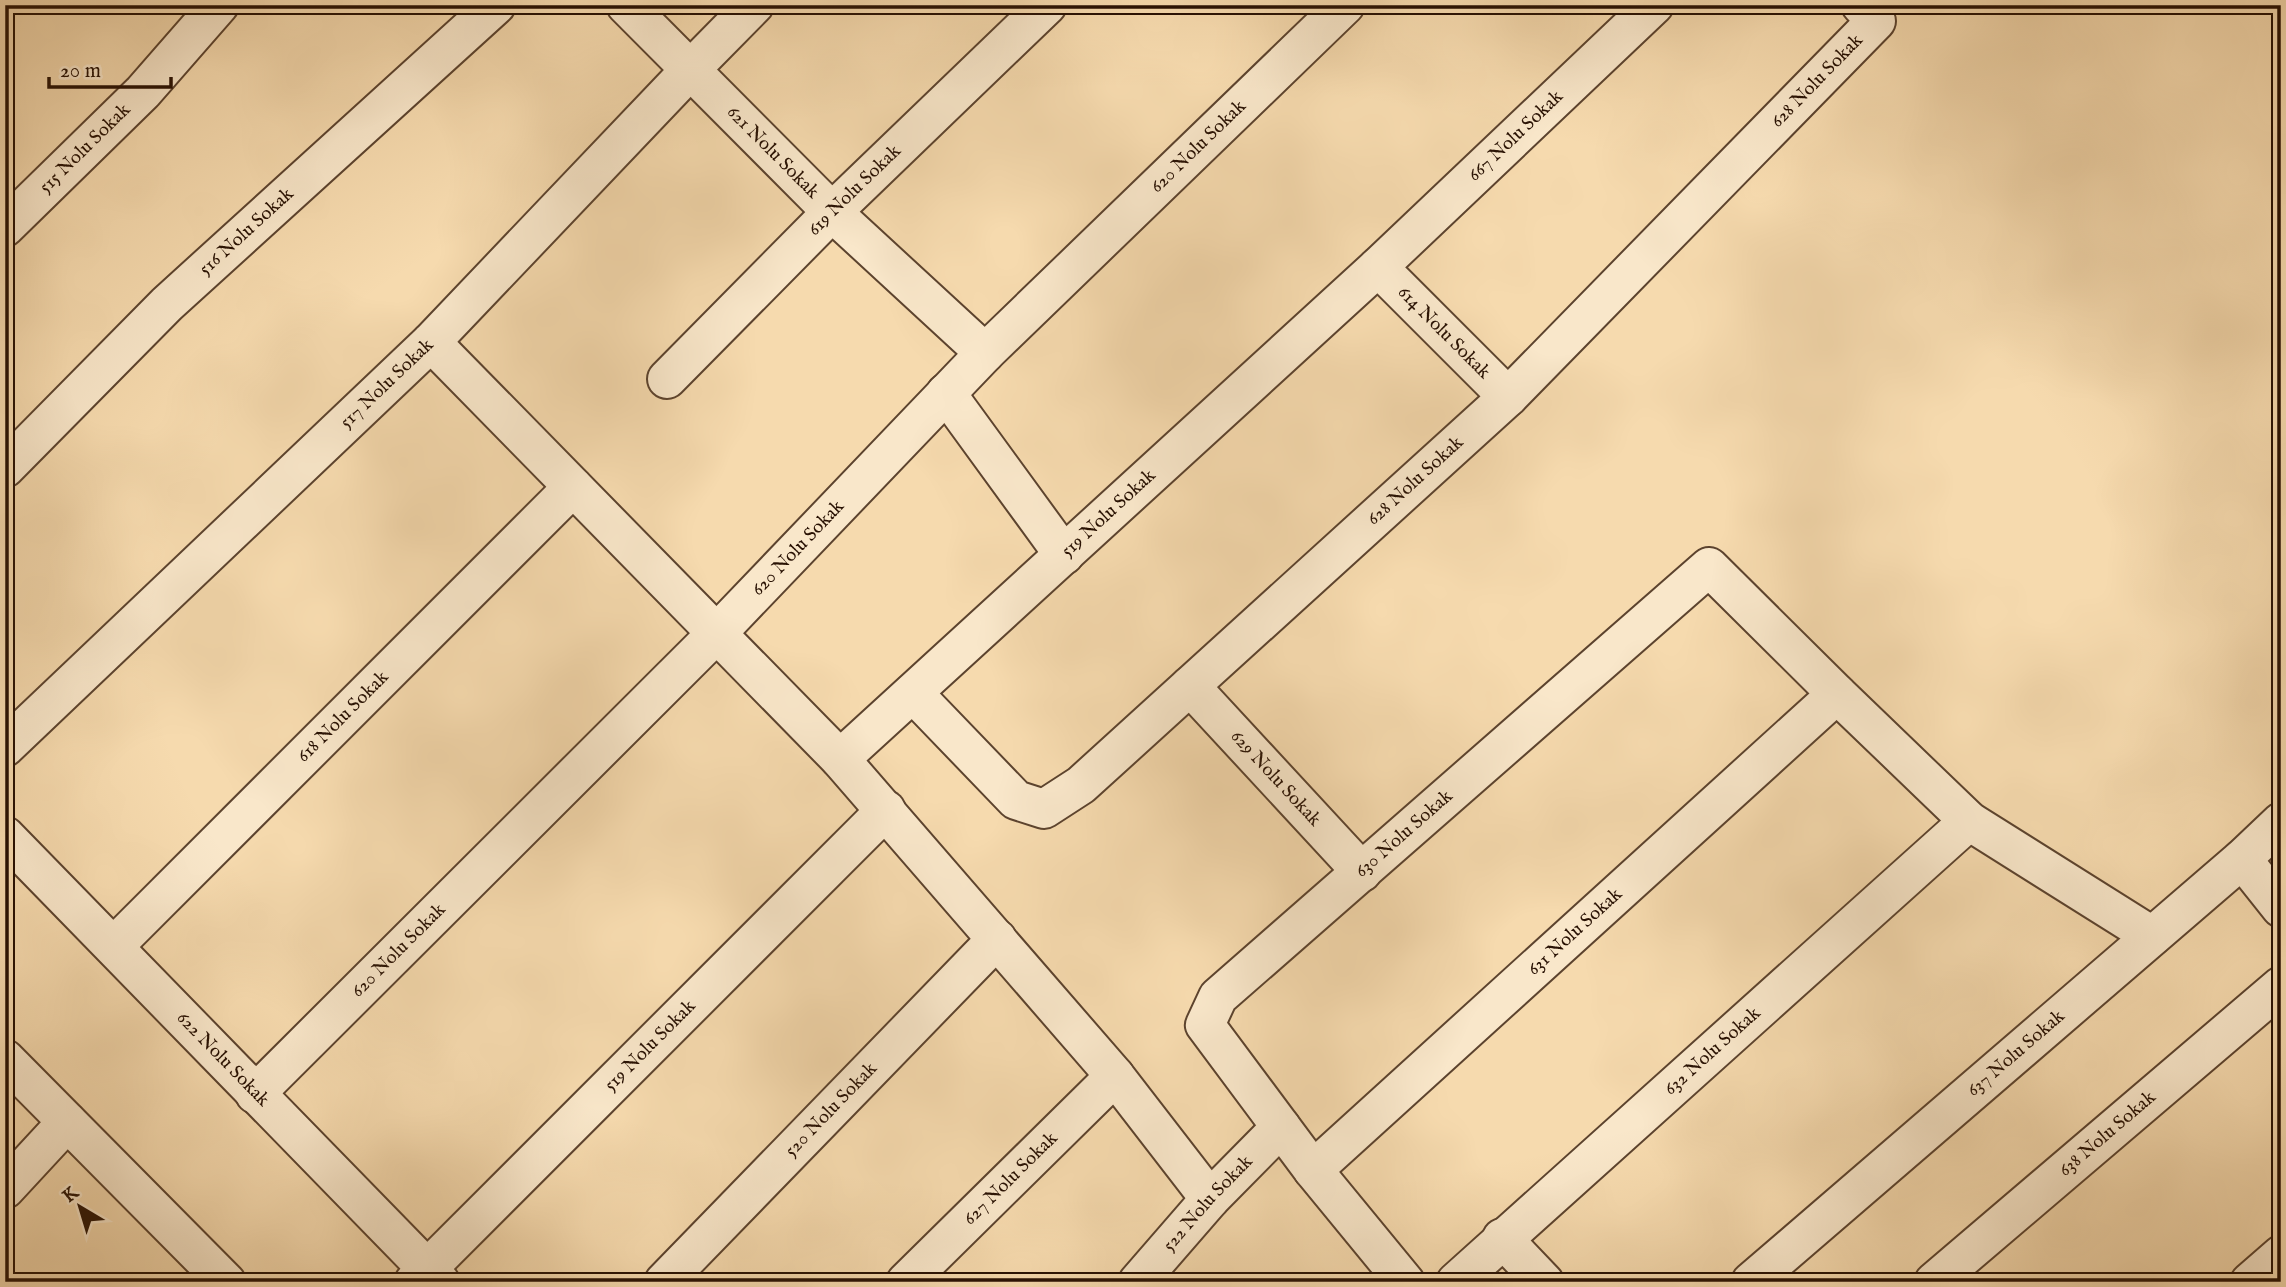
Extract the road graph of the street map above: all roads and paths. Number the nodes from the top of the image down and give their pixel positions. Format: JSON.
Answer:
{"nodes":[{"id":1,"x":219,"y":5,"type":"edge"},
{"id":2,"x":496,"y":5,"type":"edge"},
{"id":3,"x":626,"y":5,"type":"edge"},
{"id":4,"x":754,"y":5,"type":"edge"},
{"id":5,"x":1047,"y":5,"type":"edge"},
{"id":6,"x":1345,"y":5,"type":"edge"},
{"id":7,"x":1654,"y":5,"type":"edge"},
{"id":8,"x":1861,"y":5,"type":"edge"},
{"id":9,"x":691,"y":69,"type":"junction"},
{"id":10,"x":832,"y":212,"type":"junction"},
{"id":11,"x":5,"y":227,"type":"edge"},
{"id":12,"x":1378,"y":267,"type":"junction"},
{"id":13,"x":431,"y":342,"type":"junction"},
{"id":14,"x":985,"y":353,"type":"junction"},
{"id":15,"x":667,"y":379,"type":"dead end"},
{"id":16,"x":946,"y":393,"type":"junction"},
{"id":17,"x":1508,"y":397,"type":"junction"},
{"id":18,"x":5,"y":468,"type":"edge"},
{"id":19,"x":573,"y":487,"type":"junction"},
{"id":20,"x":1064,"y":555,"type":"junction"},
{"id":21,"x":717,"y":633,"type":"junction"},
{"id":22,"x":1190,"y":686,"type":"junction"},
{"id":23,"x":914,"y":693,"type":"junction"},
{"id":24,"x":1837,"y":694,"type":"junction"},
{"id":25,"x":5,"y":747,"type":"edge"},
{"id":26,"x":840,"y":758,"type":"junction"},
{"id":27,"x":886,"y":810,"type":"junction"},
{"id":28,"x":1969,"y":821,"type":"junction"},
{"id":29,"x":2281,"y":822,"type":"edge"},
{"id":30,"x":5,"y":836,"type":"edge"},
{"id":31,"x":2242,"y":859,"type":"junction"},
{"id":32,"x":1362,"y":872,"type":"junction"},
{"id":33,"x":2281,"y":908,"type":"edge"},
{"id":34,"x":2152,"y":936,"type":"junction"},
{"id":35,"x":997,"y":939,"type":"junction"},
{"id":36,"x":114,"y":946,"type":"junction"},
{"id":37,"x":2281,"y":986,"type":"edge"},
{"id":38,"x":5,"y":1059,"type":"edge"},
{"id":39,"x":1115,"y":1076,"type":"junction"},
{"id":40,"x":255,"y":1094,"type":"junction"},
{"id":41,"x":67,"y":1122,"type":"junction"},
{"id":42,"x":1281,"y":1127,"type":"junction"},
{"id":43,"x":1313,"y":1170,"type":"junction"},
{"id":44,"x":5,"y":1189,"type":"edge"},
{"id":45,"x":1210,"y":1199,"type":"junction"},
{"id":46,"x":1502,"y":1238,"type":"junction"},
{"id":47,"x":2281,"y":1255,"type":"edge"},
{"id":48,"x":1387,"y":1275,"type":"edge"},
{"id":49,"x":427,"y":1277,"type":"edge"},
{"id":50,"x":226,"y":1282,"type":"edge"},
{"id":51,"x":664,"y":1282,"type":"edge"},
{"id":52,"x":905,"y":1282,"type":"edge"},
{"id":53,"x":1138,"y":1282,"type":"edge"},
{"id":54,"x":1456,"y":1282,"type":"edge"},
{"id":55,"x":1544,"y":1282,"type":"edge"},
{"id":56,"x":1751,"y":1282,"type":"edge"},
{"id":57,"x":1934,"y":1282,"type":"edge"},
{"id":58,"x":2250,"y":1282,"type":"edge"}],
"edges":[{"from":1,"to":11,"type":"street","name":"515 Nolu Sokak"},
{"from":2,"to":18,"type":"street","name":"516 Nolu Sokak"},
{"from":3,"to":9,"type":"street","name":"621 Nolu Sokak"},
{"from":4,"to":9,"type":"street","name":"517 Nolu Sokak"},
{"from":5,"to":10,"type":"street","name":"619 Nolu Sokak"},
{"from":6,"to":14,"type":"street","name":"620 Nolu Sokak"},
{"from":7,"to":12,"type":"street","name":"667 Nolu Sokak"},
{"from":8,"to":17,"type":"street","name":"628 Nolu Sokak"},
{"from":9,"to":10,"type":"street","name":"621 Nolu Sokak"},
{"from":9,"to":13,"type":"street","name":"517 Nolu Sokak"},
{"from":10,"to":14,"type":"street","name":"621 Nolu Sokak"},
{"from":10,"to":15,"type":"street","name":"619 Nolu Sokak"},
{"from":12,"to":17,"type":"street","name":"614 Nolu Sokak"},
{"from":12,"to":20,"type":"street","name":"519 Nolu Sokak"},
{"from":13,"to":19,"type":"street"},
{"from":13,"to":25,"type":"street","name":"517 Nolu Sokak"},
{"from":14,"to":16,"type":"street","name":"620 Nolu Sokak"},
{"from":16,"to":20,"type":"street"},
{"from":16,"to":21,"type":"street","name":"620 Nolu Sokak"},
{"from":17,"to":22,"type":"street","name":"628 Nolu Sokak"},
{"from":19,"to":21,"type":"street"},
{"from":19,"to":36,"type":"street","name":"618 Nolu Sokak"},
{"from":20,"to":23,"type":"street","name":"519 Nolu Sokak"},
{"from":21,"to":26,"type":"street"},
{"from":21,"to":40,"type":"street","name":"620 Nolu Sokak"},
{"from":22,"to":23,"type":"street","name":"628 Nolu Sokak"},
{"from":22,"to":32,"type":"street","name":"629 Nolu Sokak"},
{"from":23,"to":26,"type":"street","name":"519 Nolu Sokak"},
{"from":24,"to":28,"type":"street"},
{"from":24,"to":32,"type":"street","name":"630 Nolu Sokak"},
{"from":24,"to":43,"type":"street","name":"631 Nolu Sokak"},
{"from":26,"to":27,"type":"street"},
{"from":27,"to":35,"type":"street"},
{"from":27,"to":49,"type":"street","name":"519 Nolu Sokak"},
{"from":28,"to":34,"type":"street"},
{"from":28,"to":46,"type":"street","name":"632 Nolu Sokak"},
{"from":29,"to":31,"type":"street","name":"637 Nolu Sokak"},
{"from":30,"to":36,"type":"street","name":"622 Nolu Sokak"},
{"from":31,"to":33,"type":"street"},
{"from":31,"to":34,"type":"street","name":"637 Nolu Sokak"},
{"from":32,"to":42,"type":"street","name":"630 Nolu Sokak"},
{"from":34,"to":56,"type":"street","name":"637 Nolu Sokak"},
{"from":35,"to":39,"type":"street"},
{"from":35,"to":51,"type":"street","name":"520 Nolu Sokak"},
{"from":36,"to":40,"type":"street","name":"622 Nolu Sokak"},
{"from":37,"to":57,"type":"street","name":"638 Nolu Sokak"},
{"from":38,"to":41,"type":"street"},
{"from":39,"to":45,"type":"street"},
{"from":39,"to":52,"type":"street","name":"627 Nolu Sokak"},
{"from":40,"to":49,"type":"street","name":"622 Nolu Sokak"},
{"from":41,"to":44,"type":"street"},
{"from":41,"to":50,"type":"street"},
{"from":42,"to":43,"type":"street"},
{"from":42,"to":45,"type":"street","name":"522 Nolu Sokak"},
{"from":43,"to":48,"type":"street"},
{"from":45,"to":53,"type":"street","name":"522 Nolu Sokak"},
{"from":46,"to":54,"type":"street","name":"632 Nolu Sokak"},
{"from":46,"to":55,"type":"street"},
{"from":47,"to":58,"type":"street"}]}
